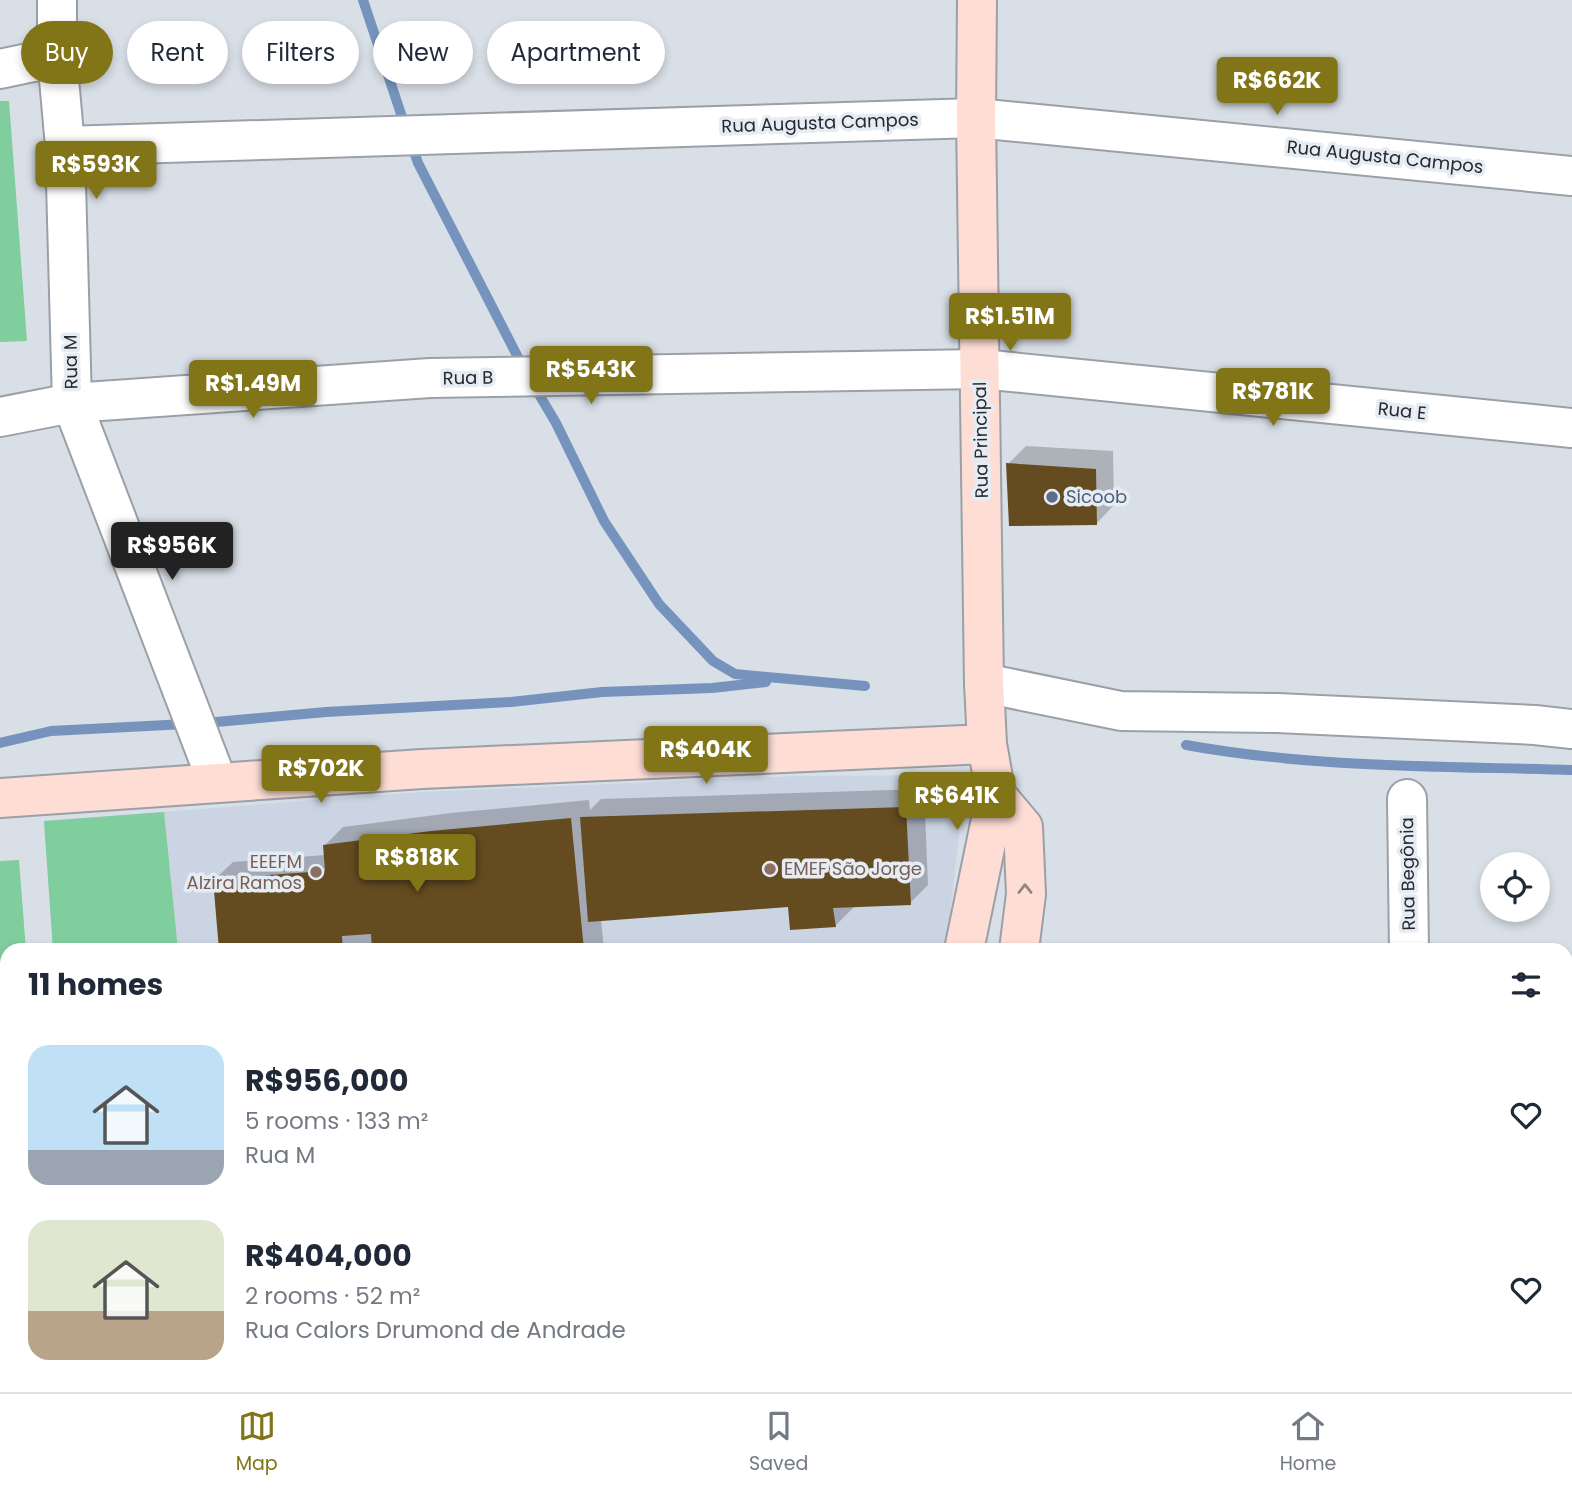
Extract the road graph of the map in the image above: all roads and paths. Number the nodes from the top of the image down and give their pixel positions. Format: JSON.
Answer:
{"nodes":[{"id":1,"x":57,"y":0,"type":"edge"},
{"id":2,"x":977,"y":0,"type":"edge"},
{"id":3,"x":57,"y":21,"type":"edge"},
{"id":4,"x":21,"y":65,"type":"edge"},
{"id":5,"x":0,"y":69,"type":"edge"},
{"id":6,"x":59,"y":84,"type":"edge"},
{"id":7,"x":976,"y":118,"type":"junction"},
{"id":8,"x":65,"y":146,"type":"junction"},
{"id":9,"x":1572,"y":176,"type":"edge"},
{"id":10,"x":981,"y":369,"type":"junction"},
{"id":11,"x":72,"y":403,"type":"junction"},
{"id":12,"x":0,"y":417,"type":"edge"},
{"id":13,"x":1572,"y":428,"type":"edge"},
{"id":14,"x":986,"y":715,"type":"junction"},
{"id":15,"x":1572,"y":729,"type":"edge"},
{"id":16,"x":217,"y":782,"type":"junction"},
{"id":17,"x":996,"y":795,"type":"junction"},
{"id":18,"x":0,"y":798,"type":"edge"},
{"id":19,"x":1407,"y":799,"type":"dead end"},
{"id":20,"x":965,"y":943,"type":"edge"},
{"id":21,"x":1020,"y":943,"type":"edge"},
{"id":22,"x":1409,"y":943,"type":"edge"}],
"edges":[{"from":1,"to":3,"type":"street","name":"Rua M"},
{"from":2,"to":7,"type":"main road","name":"Rua Principal"},
{"from":4,"to":5,"type":"street"},
{"from":6,"to":8,"type":"street","name":"Rua M"},
{"from":7,"to":8,"type":"street","name":"Rua Augusta Campos"},
{"from":7,"to":9,"type":"street","name":"Rua Augusta Campos"},
{"from":7,"to":10,"type":"main road","name":"Rua Principal"},
{"from":8,"to":11,"type":"street","name":"Rua M"},
{"from":10,"to":11,"type":"street","name":"Rua B"},
{"from":10,"to":13,"type":"street","name":"Rua E"},
{"from":10,"to":14,"type":"main road","name":"Rua Principal"},
{"from":11,"to":12,"type":"street","name":"Rua B"},
{"from":11,"to":16,"type":"street","name":"Rua M"},
{"from":14,"to":15,"type":"street"},
{"from":14,"to":16,"type":"main road"},
{"from":14,"to":17,"type":"main road","name":"Rua Principal"},
{"from":16,"to":18,"type":"main road"},
{"from":17,"to":20,"type":"main road","name":"Rua Principal"},
{"from":21,"to":17,"type":"main road","one_way":true},
{"from":19,"to":22,"type":"street","name":"Rua Begônia"}]}
